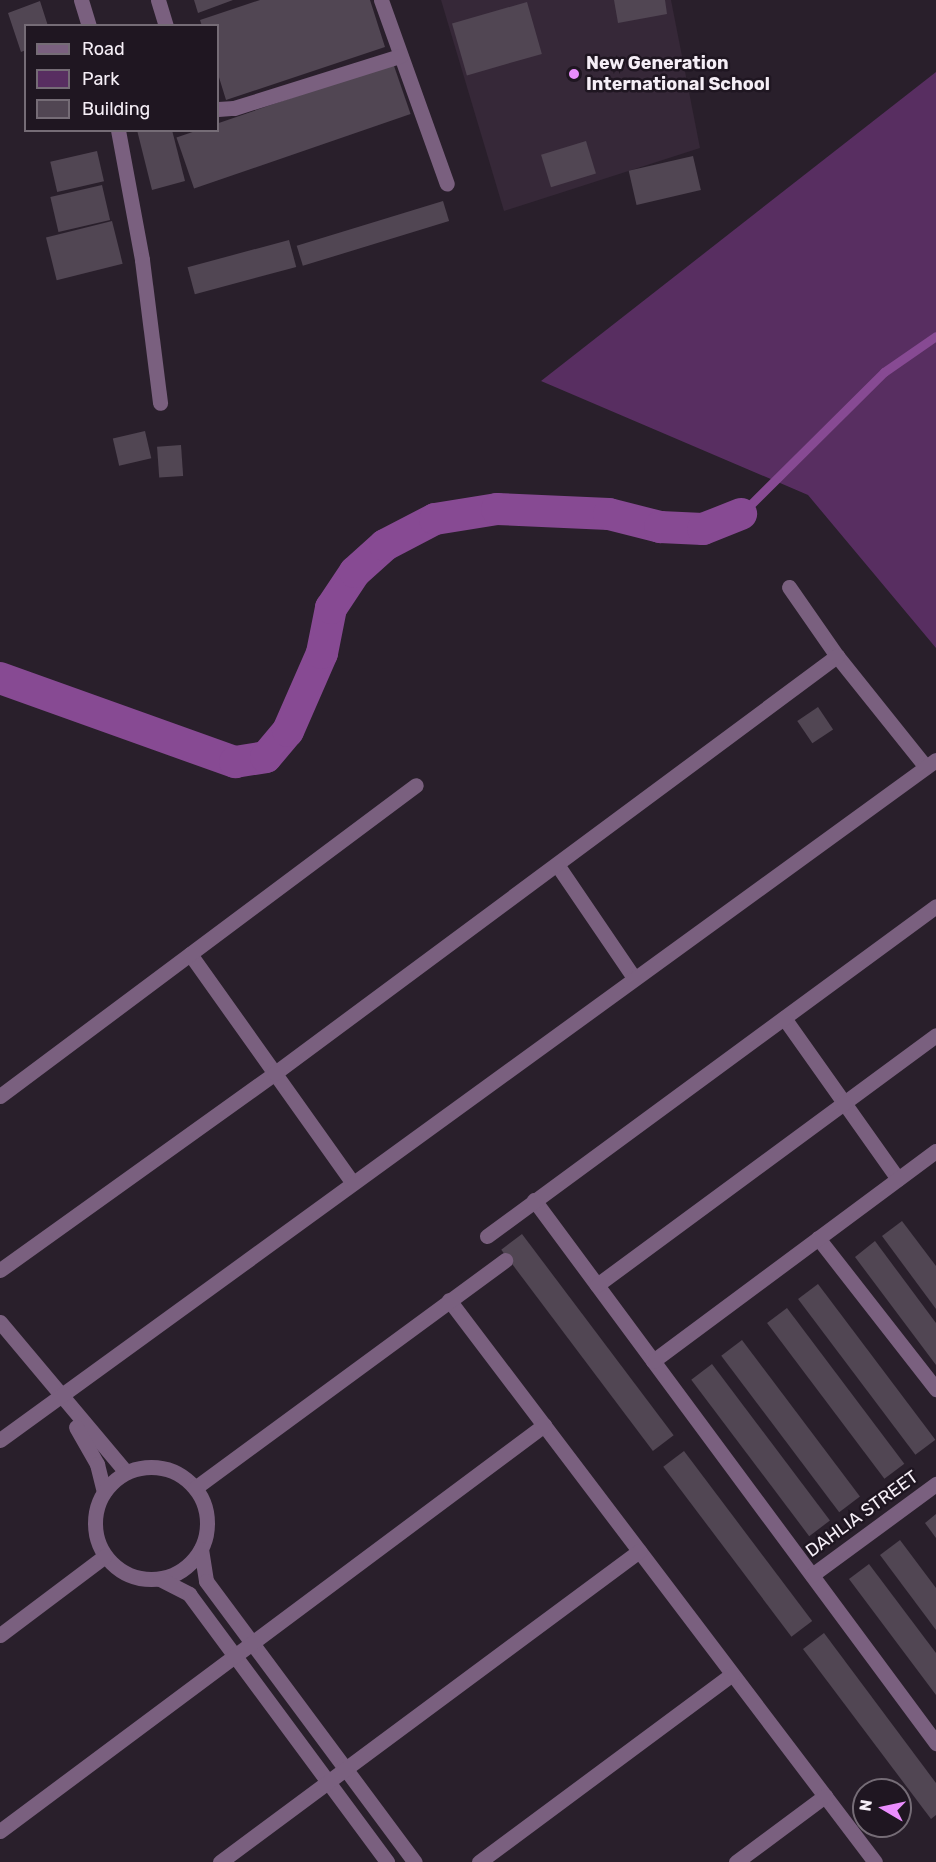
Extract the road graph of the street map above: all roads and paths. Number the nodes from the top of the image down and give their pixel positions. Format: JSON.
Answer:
{"nodes":[{"id":1,"x":81,"y":0,"type":"edge"},
{"id":2,"x":158,"y":0,"type":"edge"},
{"id":3,"x":381,"y":0,"type":"edge"},
{"id":4,"x":88,"y":24,"type":"edge"},
{"id":5,"x":165,"y":24,"type":"edge"},
{"id":6,"x":400,"y":56,"type":"junction"},
{"id":7,"x":219,"y":109,"type":"edge"},
{"id":8,"x":118,"y":132,"type":"edge"},
{"id":9,"x":447,"y":184,"type":"dead end"},
{"id":10,"x":160,"y":404,"type":"dead end"},
{"id":11,"x":789,"y":587,"type":"dead end"},
{"id":12,"x":837,"y":656,"type":"junction"},
{"id":13,"x":931,"y":763,"type":"edge"},
{"id":14,"x":416,"y":784,"type":"dead end"},
{"id":15,"x":558,"y":866,"type":"junction"},
{"id":16,"x":936,"y":906,"type":"edge"},
{"id":17,"x":190,"y":954,"type":"junction"},
{"id":18,"x":634,"y":978,"type":"junction"},
{"id":19,"x":784,"y":1017,"type":"junction"},
{"id":20,"x":936,"y":1035,"type":"edge"},
{"id":21,"x":275,"y":1073,"type":"junction"},
{"id":22,"x":0,"y":1096,"type":"edge"},
{"id":23,"x":844,"y":1102,"type":"junction"},
{"id":24,"x":936,"y":1151,"type":"edge"},
{"id":25,"x":898,"y":1179,"type":"junction"},
{"id":26,"x":352,"y":1182,"type":"junction"},
{"id":27,"x":534,"y":1200,"type":"junction"},
{"id":28,"x":487,"y":1236,"type":"dead end"},
{"id":29,"x":818,"y":1238,"type":"junction"},
{"id":30,"x":505,"y":1260,"type":"dead end"},
{"id":31,"x":0,"y":1270,"type":"edge"},
{"id":32,"x":597,"y":1285,"type":"junction"},
{"id":33,"x":449,"y":1300,"type":"junction"},
{"id":34,"x":0,"y":1322,"type":"edge"},
{"id":35,"x":653,"y":1361,"type":"junction"},
{"id":36,"x":936,"y":1389,"type":"edge"},
{"id":37,"x":59,"y":1395,"type":"junction"},
{"id":38,"x":544,"y":1425,"type":"junction"},
{"id":39,"x":0,"y":1440,"type":"edge"},
{"id":40,"x":126,"y":1472,"type":"junction"},
{"id":41,"x":936,"y":1484,"type":"edge"},
{"id":42,"x":195,"y":1488,"type":"junction"},
{"id":43,"x":104,"y":1492,"type":"junction"},
{"id":44,"x":201,"y":1549,"type":"junction"},
{"id":45,"x":639,"y":1551,"type":"junction"},
{"id":46,"x":105,"y":1556,"type":"junction"},
{"id":47,"x":812,"y":1575,"type":"junction"},
{"id":48,"x":160,"y":1579,"type":"junction"},
{"id":49,"x":0,"y":1635,"type":"edge"},
{"id":50,"x":252,"y":1642,"type":"junction"},
{"id":51,"x":234,"y":1656,"type":"junction"},
{"id":52,"x":732,"y":1674,"type":"junction"},
{"id":53,"x":936,"y":1743,"type":"edge"},
{"id":54,"x":345,"y":1769,"type":"junction"},
{"id":55,"x":328,"y":1782,"type":"junction"},
{"id":56,"x":825,"y":1796,"type":"junction"},
{"id":57,"x":0,"y":1831,"type":"edge"},
{"id":58,"x":220,"y":1862,"type":"edge"},
{"id":59,"x":387,"y":1862,"type":"edge"},
{"id":60,"x":414,"y":1862,"type":"edge"},
{"id":61,"x":479,"y":1862,"type":"edge"},
{"id":62,"x":736,"y":1862,"type":"edge"},
{"id":63,"x":875,"y":1862,"type":"edge"}],
"edges":[{"from":1,"to":4,"type":"street"},
{"from":2,"to":5,"type":"street"},
{"from":3,"to":6,"type":"street"},
{"from":6,"to":7,"type":"street"},
{"from":6,"to":9,"type":"street"},
{"from":8,"to":10,"type":"street"},
{"from":11,"to":12,"type":"street"},
{"from":12,"to":13,"type":"street"},
{"from":12,"to":15,"type":"street"},
{"from":13,"to":18,"type":"street"},
{"from":14,"to":17,"type":"street"},
{"from":15,"to":18,"type":"street"},
{"from":15,"to":21,"type":"street"},
{"from":16,"to":19,"type":"street"},
{"from":17,"to":21,"type":"street"},
{"from":17,"to":22,"type":"street"},
{"from":18,"to":26,"type":"street"},
{"from":19,"to":23,"type":"street"},
{"from":19,"to":27,"type":"street"},
{"from":20,"to":23,"type":"street"},
{"from":21,"to":26,"type":"street"},
{"from":21,"to":31,"type":"street"},
{"from":23,"to":25,"type":"street"},
{"from":23,"to":32,"type":"street"},
{"from":24,"to":25,"type":"street"},
{"from":25,"to":29,"type":"street"},
{"from":26,"to":37,"type":"street"},
{"from":27,"to":28,"type":"street"},
{"from":27,"to":32,"type":"street"},
{"from":29,"to":35,"type":"street"},
{"from":29,"to":36,"type":"street"},
{"from":30,"to":33,"type":"street"},
{"from":32,"to":35,"type":"street"},
{"from":33,"to":38,"type":"street"},
{"from":33,"to":42,"type":"street"},
{"from":34,"to":37,"type":"street"},
{"from":35,"to":47,"type":"street"},
{"from":37,"to":39,"type":"street"},
{"from":37,"to":40,"type":"street"},
{"from":37,"to":43,"type":"street"},
{"from":38,"to":45,"type":"street"},
{"from":38,"to":50,"type":"street"},
{"from":40,"to":42,"type":"street"},
{"from":40,"to":43,"type":"street"},
{"from":41,"to":47,"type":"street","name":"DAHLIA STREET"},
{"from":42,"to":44,"type":"street"},
{"from":43,"to":46,"type":"street"},
{"from":44,"to":48,"type":"street"},
{"from":44,"to":50,"type":"street"},
{"from":45,"to":52,"type":"street"},
{"from":45,"to":54,"type":"street"},
{"from":46,"to":48,"type":"street"},
{"from":46,"to":49,"type":"street"},
{"from":47,"to":53,"type":"street"},
{"from":48,"to":51,"type":"street"},
{"from":50,"to":51,"type":"street"},
{"from":50,"to":54,"type":"street"},
{"from":51,"to":55,"type":"street"},
{"from":51,"to":57,"type":"street"},
{"from":52,"to":56,"type":"street"},
{"from":52,"to":61,"type":"street"},
{"from":54,"to":55,"type":"street"},
{"from":54,"to":60,"type":"street"},
{"from":55,"to":58,"type":"street"},
{"from":55,"to":59,"type":"street"},
{"from":56,"to":62,"type":"street"},
{"from":56,"to":63,"type":"street"}]}
